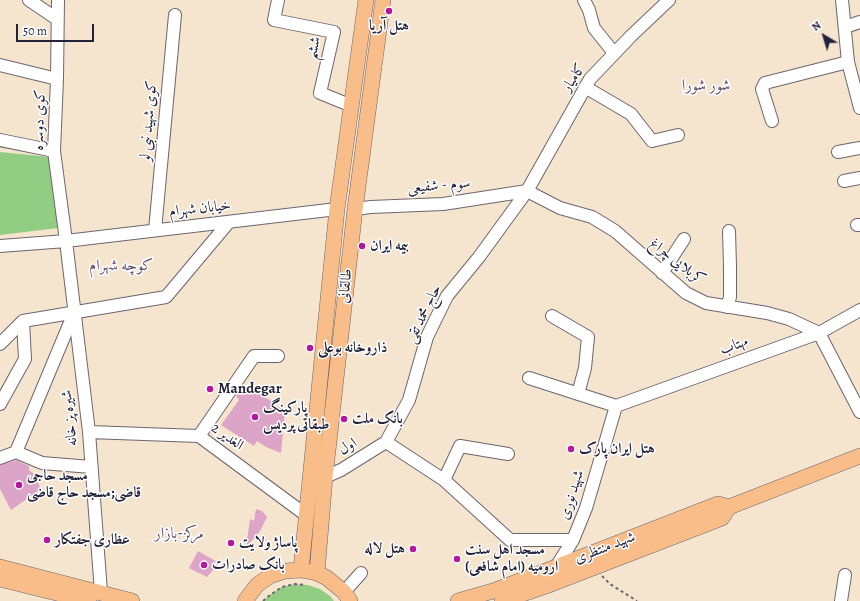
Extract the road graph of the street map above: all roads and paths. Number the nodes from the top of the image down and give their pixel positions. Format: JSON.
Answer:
{"nodes":[{"id":1,"x":29,"y":0,"type":"edge"},
{"id":2,"x":58,"y":0,"type":"edge"},
{"id":3,"x":278,"y":0,"type":"edge"},
{"id":4,"x":366,"y":0,"type":"edge"},
{"id":5,"x":383,"y":0,"type":"edge"},
{"id":6,"x":584,"y":0,"type":"edge"},
{"id":7,"x":669,"y":0,"type":"edge"},
{"id":8,"x":842,"y":0,"type":"edge"},
{"id":9,"x":175,"y":15,"type":"dead end"},
{"id":10,"x":57,"y":19,"type":"junction"},
{"id":11,"x":860,"y":22,"type":"edge"},
{"id":12,"x":845,"y":27,"type":"junction"},
{"id":13,"x":614,"y":53,"type":"junction"},
{"id":14,"x":848,"y":62,"type":"junction"},
{"id":15,"x":0,"y":65,"type":"edge"},
{"id":16,"x":57,"y":79,"type":"junction"},
{"id":17,"x":585,"y":87,"type":"junction"},
{"id":18,"x":352,"y":106,"type":"junction"},
{"id":19,"x":860,"y":108,"type":"edge"},
{"id":20,"x":772,"y":121,"type":"dead end"},
{"id":21,"x":678,"y":135,"type":"dead end"},
{"id":22,"x":0,"y":140,"type":"edge"},
{"id":23,"x":860,"y":148,"type":"edge"},
{"id":24,"x":54,"y":151,"type":"junction"},
{"id":25,"x":838,"y":152,"type":"dead end"},
{"id":26,"x":860,"y":178,"type":"edge"},
{"id":27,"x":844,"y":181,"type":"dead end"},
{"id":28,"x":527,"y":191,"type":"junction"},
{"id":29,"x":337,"y":209,"type":"junction"},
{"id":30,"x":355,"y":209,"type":"junction"},
{"id":31,"x":229,"y":222,"type":"junction"},
{"id":32,"x":155,"y":230,"type":"junction"},
{"id":33,"x":729,"y":232,"type":"dead end"},
{"id":34,"x":684,"y":239,"type":"dead end"},
{"id":35,"x":66,"y":241,"type":"junction"},
{"id":36,"x":0,"y":246,"type":"edge"},
{"id":37,"x":662,"y":273,"type":"junction"},
{"id":38,"x":727,"y":307,"type":"junction"},
{"id":39,"x":860,"y":310,"type":"edge"},
{"id":40,"x":74,"y":312,"type":"junction"},
{"id":41,"x":552,"y":316,"type":"dead end"},
{"id":42,"x":23,"y":320,"type":"junction"},
{"id":43,"x":819,"y":333,"type":"junction"},
{"id":44,"x":0,"y":344,"type":"edge"},
{"id":45,"x":278,"y":356,"type":"dead end"},
{"id":46,"x":529,"y":378,"type":"dead end"},
{"id":47,"x":578,"y":394,"type":"junction"},
{"id":48,"x":0,"y":404,"type":"edge"},
{"id":49,"x":616,"y":406,"type":"junction"},
{"id":50,"x":860,"y":412,"type":"edge"},
{"id":51,"x":89,"y":432,"type":"junction"},
{"id":52,"x":199,"y":436,"type":"junction"},
{"id":53,"x":386,"y":442,"type":"junction"},
{"id":54,"x":16,"y":452,"type":"junction"},
{"id":55,"x":508,"y":454,"type":"dead end"},
{"id":56,"x":860,"y":456,"type":"edge"},
{"id":57,"x":0,"y":458,"type":"edge"},
{"id":58,"x":91,"y":468,"type":"junction"},
{"id":59,"x":325,"y":477,"type":"junction"},
{"id":60,"x":444,"y":480,"type":"junction"},
{"id":61,"x":729,"y":507,"type":"junction"},
{"id":62,"x":306,"y":515,"type":"junction"},
{"id":63,"x":573,"y":540,"type":"junction"},
{"id":64,"x":0,"y":567,"type":"edge"},
{"id":65,"x":556,"y":567,"type":"junction"},
{"id":66,"x":597,"y":567,"type":"junction"},
{"id":67,"x":301,"y":570,"type":"junction"},
{"id":68,"x":361,"y":573,"type":"dead end"},
{"id":69,"x":845,"y":575,"type":"dead end"},
{"id":70,"x":0,"y":579,"type":"edge"},
{"id":71,"x":312,"y":579,"type":"junction"},
{"id":72,"x":543,"y":580,"type":"junction"},
{"id":73,"x":101,"y":592,"type":"junction"},
{"id":74,"x":347,"y":596,"type":"edge"},
{"id":75,"x":81,"y":600,"type":"edge"},
{"id":76,"x":506,"y":600,"type":"edge"},
{"id":77,"x":132,"y":601,"type":"edge"},
{"id":78,"x":245,"y":601,"type":"edge"},
{"id":79,"x":263,"y":601,"type":"edge"},
{"id":80,"x":458,"y":601,"type":"edge"},
{"id":81,"x":637,"y":601,"type":"edge"},
{"id":82,"x":841,"y":601,"type":"edge"}],
"edges":[{"from":1,"to":10,"type":"street"},
{"from":2,"to":10,"type":"street","name":"کوی دوسره"},
{"from":3,"to":18,"type":"street","name":"ششم"},
{"from":4,"to":18,"type":"main road","name":"طالقانی"},
{"from":5,"to":30,"type":"main road","name":"طالقانی"},
{"from":6,"to":13,"type":"street"},
{"from":7,"to":13,"type":"street","name":"کامیار"},
{"from":8,"to":12,"type":"street"},
{"from":9,"to":32,"type":"street","name":"کوی شهید نبی لو"},
{"from":10,"to":16,"type":"street","name":"کوی دوسره"},
{"from":11,"to":12,"type":"street"},
{"from":12,"to":14,"type":"street"},
{"from":13,"to":17,"type":"street","name":"کامیار"},
{"from":14,"to":19,"type":"street"},
{"from":14,"to":20,"type":"street"},
{"from":15,"to":16,"type":"street"},
{"from":16,"to":24,"type":"street","name":"کوی دوسره"},
{"from":17,"to":21,"type":"street"},
{"from":17,"to":28,"type":"street","name":"کامیار"},
{"from":18,"to":29,"type":"main road","name":"طالقانی"},
{"from":22,"to":24,"type":"street"},
{"from":23,"to":25,"type":"street"},
{"from":24,"to":35,"type":"street","name":"کوی دوسره"},
{"from":26,"to":27,"type":"street"},
{"from":28,"to":30,"type":"street","name":"سوم - شفیعی"},
{"from":28,"to":37,"type":"street","name":"کربلایی چراغ"},
{"from":28,"to":53,"type":"street","name":"حاج محمد تقی"},
{"from":29,"to":30,"type":"main road"},
{"from":29,"to":31,"type":"street","name":"خیابان شهرام"},
{"from":29,"to":62,"type":"main road","name":"طالقانی"},
{"from":30,"to":59,"type":"main road","name":"طالقانی"},
{"from":31,"to":32,"type":"street","name":"خیابان شهرام"},
{"from":31,"to":40,"type":"street"},
{"from":32,"to":35,"type":"street","name":"خیابان شهرام"},
{"from":33,"to":38,"type":"street"},
{"from":34,"to":37,"type":"street"},
{"from":35,"to":36,"type":"street","name":"خیابان شهرام"},
{"from":35,"to":40,"type":"street","name":"شیره پز خانه"},
{"from":37,"to":38,"type":"street","name":"کربلایی چراغ"},
{"from":38,"to":43,"type":"street","name":"کربلایی چراغ"},
{"from":39,"to":43,"type":"street","name":"مهتاب"},
{"from":40,"to":42,"type":"street"},
{"from":40,"to":51,"type":"street","name":"شیره پز خانه"},
{"from":40,"to":54,"type":"street"},
{"from":41,"to":47,"type":"street"},
{"from":42,"to":44,"type":"street"},
{"from":42,"to":48,"type":"street"},
{"from":43,"to":49,"type":"street","name":"مهتاب"},
{"from":43,"to":50,"type":"street"},
{"from":45,"to":52,"type":"street"},
{"from":46,"to":47,"type":"street"},
{"from":47,"to":49,"type":"street"},
{"from":49,"to":63,"type":"street","name":"شهید نوری"},
{"from":51,"to":52,"type":"street","name":"2 الغدیر"},
{"from":51,"to":58,"type":"street","name":"شیره پز خانه"},
{"from":52,"to":62,"type":"street","name":"2 الغدیر"},
{"from":53,"to":59,"type":"street","name":"اول"},
{"from":53,"to":60,"type":"street"},
{"from":54,"to":57,"type":"street"},
{"from":54,"to":58,"type":"street"},
{"from":55,"to":60,"type":"street"},
{"from":56,"to":61,"type":"main road","name":"شهید منتظری"},
{"from":58,"to":73,"type":"street","name":"شیره پز خانه"},
{"from":59,"to":71,"type":"main road","name":"طالقانی"},
{"from":60,"to":63,"type":"street"},
{"from":61,"to":65,"type":"main road","name":"شهید منتظری"},
{"from":61,"to":66,"type":"main road","name":"شهید منتظری"},
{"from":62,"to":67,"type":"main road","name":"طالقانی"},
{"from":63,"to":65,"type":"street","name":"شهید نوری"},
{"from":64,"to":73,"type":"main road"},
{"from":65,"to":72,"type":"main road","name":"شهید منتظری"},
{"from":66,"to":72,"type":"main road","name":"شهید منتظری"},
{"from":66,"to":81,"type":"path"},
{"from":67,"to":71,"type":"main road"},
{"from":67,"to":78,"type":"main road"},
{"from":68,"to":74,"type":"street"},
{"from":69,"to":82,"type":"street"},
{"from":70,"to":75,"type":"main road"},
{"from":71,"to":74,"type":"main road"},
{"from":71,"to":79,"type":"path"},
{"from":72,"to":76,"type":"main road","name":"شهید منتظری"},
{"from":72,"to":80,"type":"main road","name":"شهید منتظری"},
{"from":73,"to":77,"type":"main road"}]}
